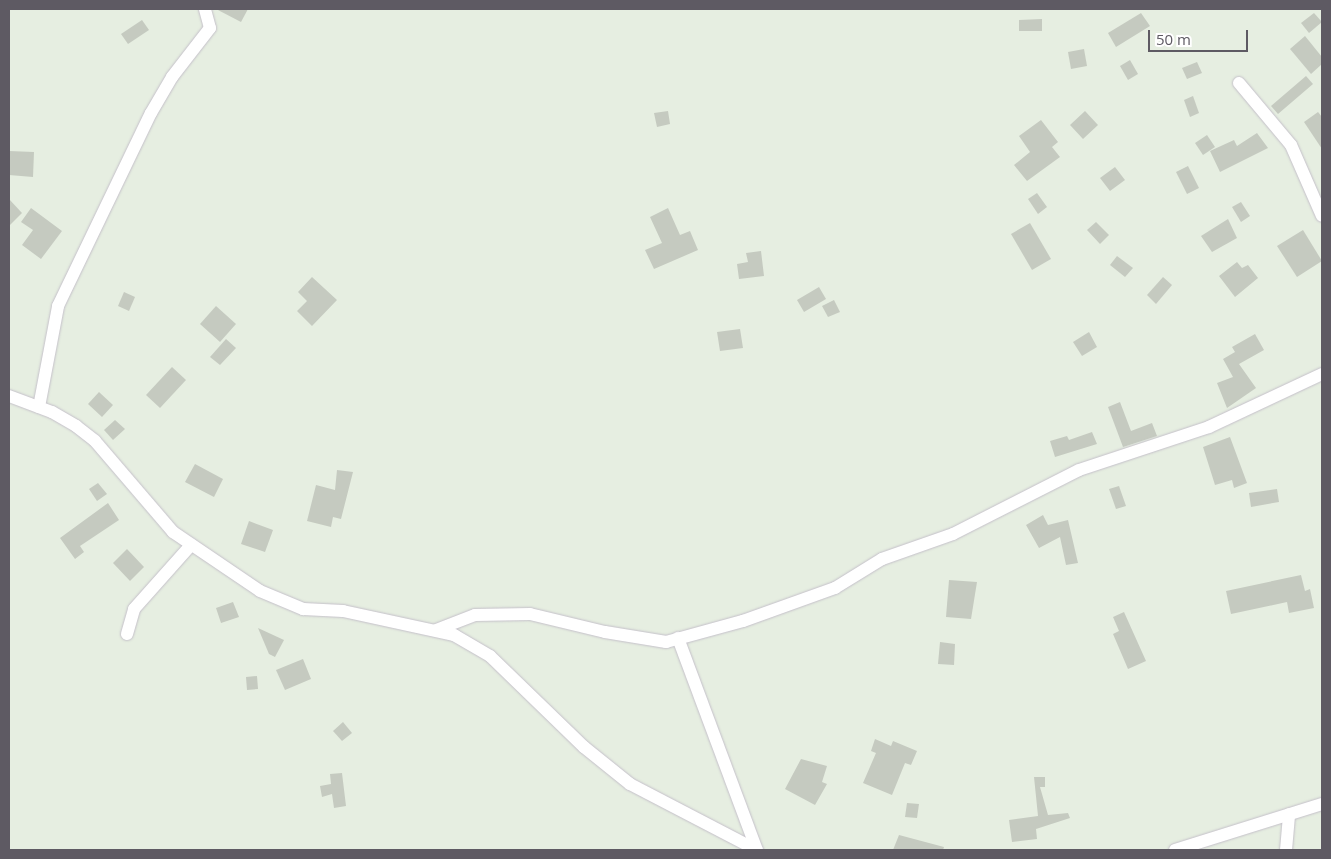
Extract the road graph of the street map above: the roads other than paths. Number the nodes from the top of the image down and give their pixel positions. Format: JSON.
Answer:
{"nodes":[{"id":1,"x":205,"y":9,"type":"edge"},
{"id":2,"x":1239,"y":84,"type":"dead end"},
{"id":3,"x":1322,"y":216,"type":"edge"},
{"id":4,"x":1322,"y":374,"type":"edge"},
{"id":5,"x":9,"y":396,"type":"edge"},
{"id":6,"x":39,"y":407,"type":"junction"},
{"id":7,"x":191,"y":545,"type":"junction"},
{"id":8,"x":436,"y":630,"type":"junction"},
{"id":9,"x":126,"y":634,"type":"dead end"},
{"id":10,"x":678,"y":638,"type":"junction"},
{"id":11,"x":1322,"y":804,"type":"edge"},
{"id":12,"x":1289,"y":814,"type":"junction"},
{"id":13,"x":757,"y":850,"type":"edge"},
{"id":14,"x":1175,"y":850,"type":"edge"},
{"id":15,"x":1286,"y":850,"type":"edge"}],
"edges":[{"from":1,"to":6,"type":"street"},
{"from":2,"to":3,"type":"street"},
{"from":4,"to":10,"type":"street"},
{"from":5,"to":6,"type":"street"},
{"from":6,"to":7,"type":"street"},
{"from":7,"to":8,"type":"street"},
{"from":7,"to":9,"type":"street"},
{"from":8,"to":10,"type":"street"},
{"from":8,"to":13,"type":"street"},
{"from":10,"to":13,"type":"street"},
{"from":11,"to":12,"type":"street"},
{"from":12,"to":14,"type":"street"},
{"from":12,"to":15,"type":"street"}]}
